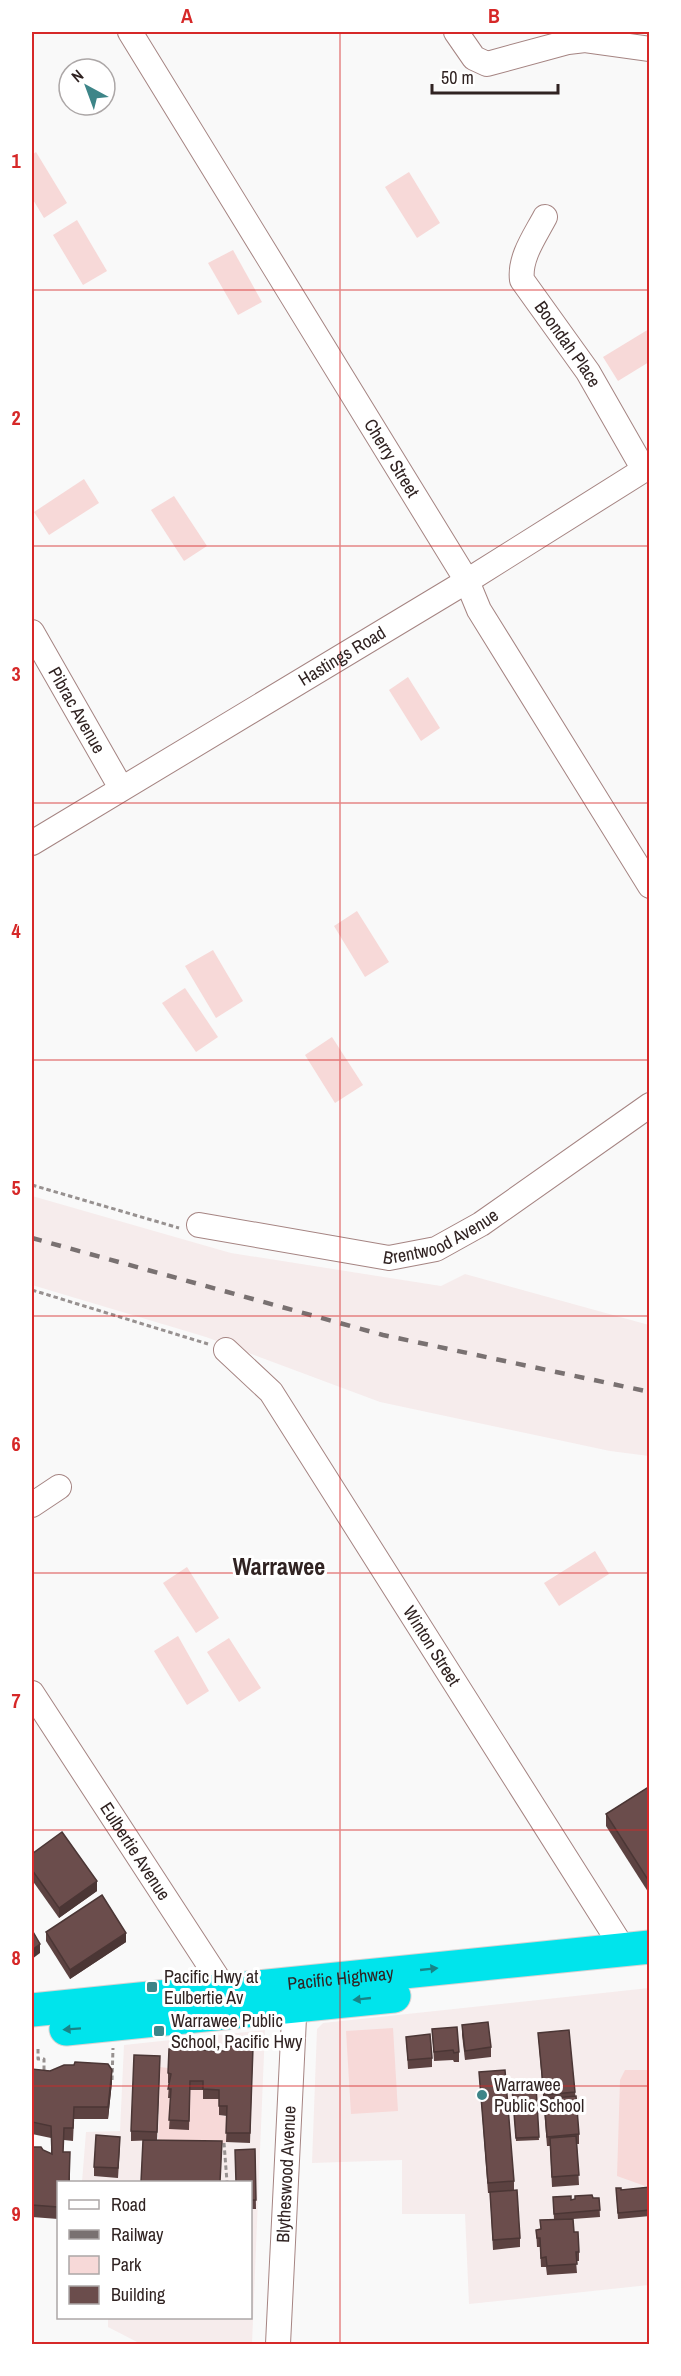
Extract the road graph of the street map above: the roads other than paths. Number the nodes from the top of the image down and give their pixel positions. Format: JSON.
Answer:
{"nodes":[{"id":1,"x":130,"y":32,"type":"edge"},
{"id":2,"x":456,"y":32,"type":"edge"},
{"id":3,"x":650,"y":49,"type":"edge"},
{"id":4,"x":545,"y":217,"type":"dead end"},
{"id":5,"x":647,"y":468,"type":"edge"},
{"id":6,"x":467,"y":581,"type":"junction"},
{"id":7,"x":32,"y":632,"type":"edge"},
{"id":8,"x":121,"y":788,"type":"junction"},
{"id":9,"x":32,"y":843,"type":"edge"},
{"id":10,"x":650,"y":886,"type":"edge"},
{"id":11,"x":650,"y":1106,"type":"edge"},
{"id":12,"x":199,"y":1225,"type":"road end"},
{"id":13,"x":226,"y":1350,"type":"road end"},
{"id":14,"x":59,"y":1487,"type":"dead end"},
{"id":15,"x":32,"y":1505,"type":"edge"},
{"id":16,"x":32,"y":1693,"type":"edge"},
{"id":17,"x":637,"y":1948,"type":"edge"},
{"id":18,"x":650,"y":1969,"type":"edge"},
{"id":19,"x":227,"y":2002,"type":"junction"},
{"id":20,"x":292,"y":2006,"type":"junction"},
{"id":21,"x":32,"y":2010,"type":"edge"},
{"id":22,"x":35,"y":2040,"type":"edge"},
{"id":23,"x":278,"y":2344,"type":"edge"}],
"edges":[{"from":1,"to":6,"type":"street","name":"Cherry Street"},
{"from":2,"to":3,"type":"street"},
{"from":4,"to":5,"type":"street","name":"Boondah Place"},
{"from":5,"to":6,"type":"street","name":"Hastings Road"},
{"from":6,"to":8,"type":"street","name":"Hastings Road"},
{"from":6,"to":10,"type":"street","name":"Cherry Street"},
{"from":7,"to":8,"type":"street","name":"Pibrac Avenue"},
{"from":8,"to":9,"type":"street","name":"Hastings Road"},
{"from":11,"to":12,"type":"street","name":"Brentwood Avenue"},
{"from":13,"to":17,"type":"street","name":"Winton Street"},
{"from":14,"to":15,"type":"street"},
{"from":16,"to":19,"type":"street","name":"Eulbertie Avenue"},
{"from":19,"to":17,"type":"highway","name":"Pacific Highway","one_way":true},
{"from":18,"to":20,"type":"highway","name":"Pacific Highway","one_way":true},
{"from":19,"to":20,"type":"highway","name":"Pacific Highway"},
{"from":19,"to":21,"type":"highway","name":"Pacific Highway"},
{"from":19,"to":22,"type":"highway","name":"Pacific Highway","one_way":true},
{"from":20,"to":23,"type":"street","name":"Blytheswood Avenue"}]}
